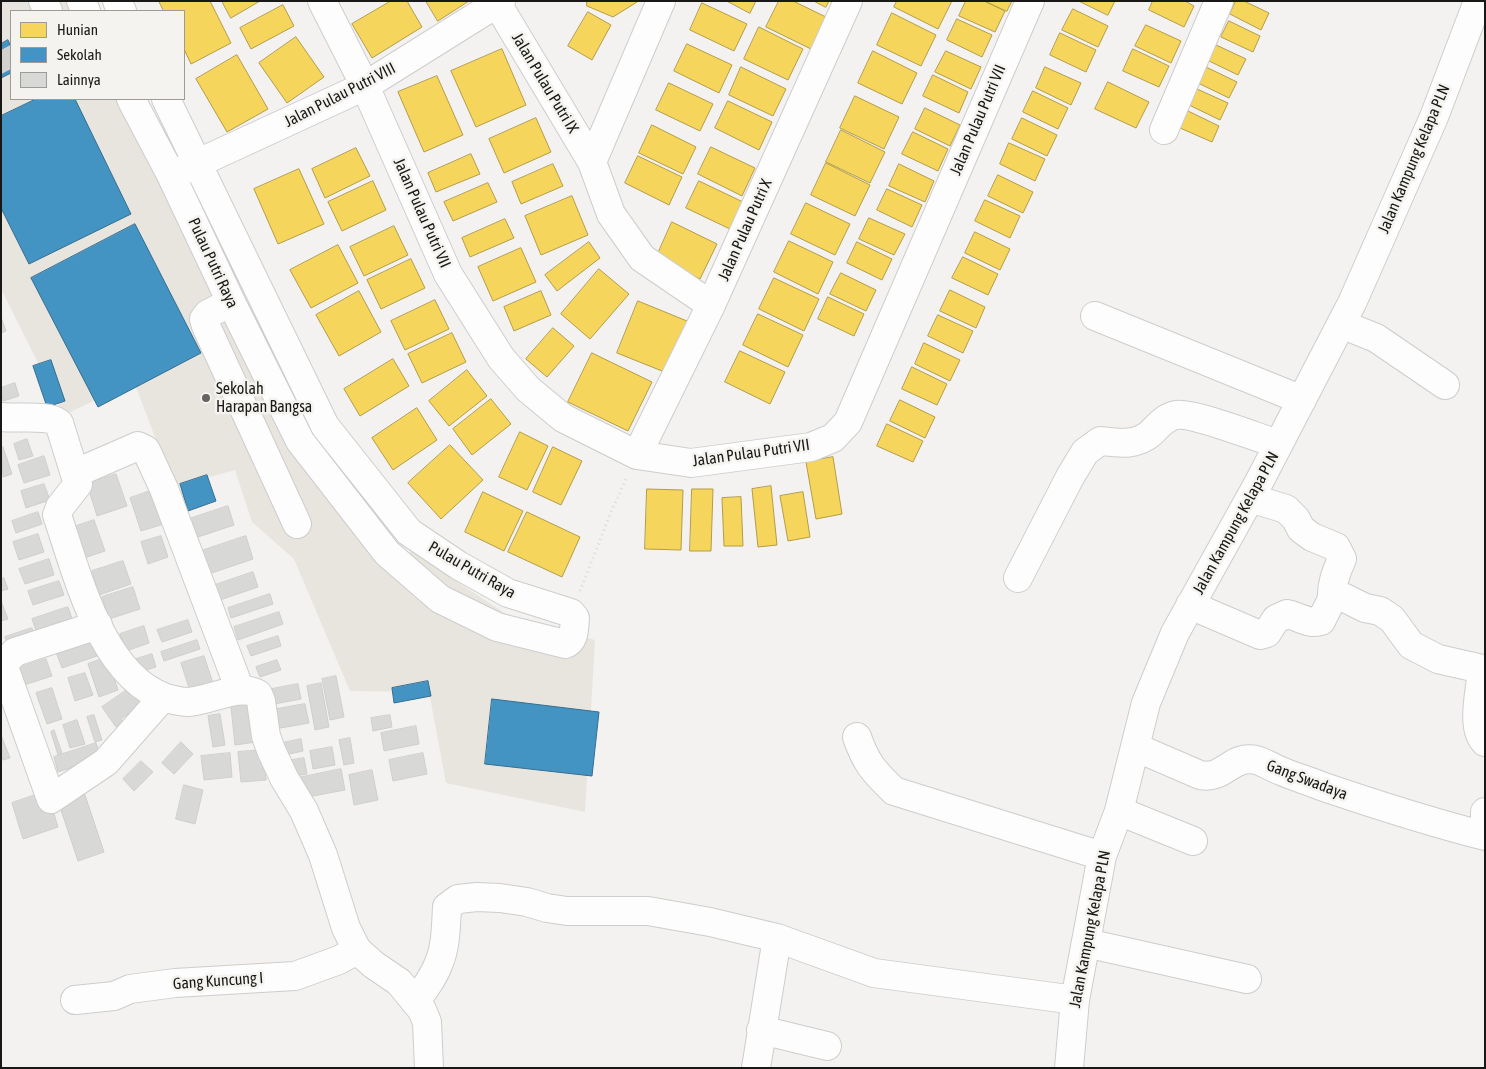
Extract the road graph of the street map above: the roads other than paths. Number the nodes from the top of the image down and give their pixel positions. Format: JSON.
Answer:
{"nodes":[{"id":1,"x":322,"y":1,"type":"edge"},
{"id":2,"x":661,"y":1,"type":"edge"},
{"id":3,"x":848,"y":1,"type":"edge"},
{"id":4,"x":1030,"y":1,"type":"edge"},
{"id":5,"x":1219,"y":1,"type":"edge"},
{"id":6,"x":1478,"y":1,"type":"edge"},
{"id":7,"x":500,"y":3,"type":"edge"},
{"id":8,"x":365,"y":86,"type":"junction"},
{"id":9,"x":132,"y":100,"type":"edge"},
{"id":10,"x":166,"y":100,"type":"edge"},
{"id":11,"x":1164,"y":130,"type":"dead end"},
{"id":12,"x":197,"y":162,"type":"junction"},
{"id":13,"x":592,"y":162,"type":"junction"},
{"id":14,"x":172,"y":176,"type":"junction"},
{"id":15,"x":231,"y":302,"type":"junction"},
{"id":16,"x":711,"y":305,"type":"junction"},
{"id":17,"x":1095,"y":316,"type":"dead end"},
{"id":18,"x":1341,"y":324,"type":"junction"},
{"id":19,"x":1445,"y":385,"type":"dead end"},
{"id":20,"x":1302,"y":400,"type":"junction"},
{"id":21,"x":1,"y":417,"type":"edge"},
{"id":22,"x":1278,"y":444,"type":"junction"},
{"id":23,"x":637,"y":456,"type":"junction"},
{"id":24,"x":76,"y":473,"type":"junction"},
{"id":25,"x":1250,"y":498,"type":"junction"},
{"id":26,"x":297,"y":524,"type":"dead end"},
{"id":27,"x":409,"y":532,"type":"junction"},
{"id":28,"x":387,"y":553,"type":"junction"},
{"id":29,"x":1018,"y":578,"type":"dead end"},
{"id":30,"x":1332,"y":599,"type":"junction"},
{"id":31,"x":1190,"y":605,"type":"junction"},
{"id":32,"x":98,"y":625,"type":"junction"},
{"id":33,"x":1484,"y":662,"type":"edge"},
{"id":34,"x":3,"y":667,"type":"edge"},
{"id":35,"x":240,"y":690,"type":"junction"},
{"id":36,"x":163,"y":697,"type":"junction"},
{"id":37,"x":857,"y":736,"type":"dead end"},
{"id":38,"x":1485,"y":742,"type":"edge"},
{"id":39,"x":1135,"y":747,"type":"junction"},
{"id":40,"x":1119,"y":811,"type":"junction"},
{"id":41,"x":1485,"y":812,"type":"edge"},
{"id":42,"x":1485,"y":836,"type":"edge"},
{"id":43,"x":1193,"y":841,"type":"dead end"},
{"id":44,"x":1102,"y":856,"type":"junction"},
{"id":45,"x":777,"y":938,"type":"junction"},
{"id":46,"x":1086,"y":943,"type":"junction"},
{"id":47,"x":357,"y":950,"type":"junction"},
{"id":48,"x":1247,"y":979,"type":"dead end"},
{"id":49,"x":75,"y":1000,"type":"dead end"},
{"id":50,"x":1075,"y":1000,"type":"junction"},
{"id":51,"x":415,"y":1002,"type":"junction"},
{"id":52,"x":762,"y":1030,"type":"junction"},
{"id":53,"x":827,"y":1046,"type":"dead end"},
{"id":54,"x":429,"y":1068,"type":"edge"},
{"id":55,"x":756,"y":1068,"type":"edge"},
{"id":56,"x":1069,"y":1068,"type":"edge"}],
"edges":[{"from":1,"to":8,"type":"street","name":"Jalan Pulau Putri VII"},
{"from":2,"to":13,"type":"street","name":"Jalan Pulau Putri IX"},
{"from":3,"to":16,"type":"street","name":"Jalan Pulau Putri X"},
{"from":4,"to":23,"type":"street","name":"Jalan Pulau Putri VII"},
{"from":5,"to":11,"type":"street"},
{"from":6,"to":18,"type":"street","name":"Jalan Kampung Kelapa PLN"},
{"from":7,"to":8,"type":"street","name":"Jalan Pulau Putri VIII"},
{"from":7,"to":13,"type":"street","name":"Jalan Pulau Putri IX"},
{"from":8,"to":12,"type":"street","name":"Jalan Pulau Putri VIII"},
{"from":8,"to":23,"type":"street","name":"Jalan Pulau Putri VII"},
{"from":9,"to":14,"type":"street","name":"Pulau Putri Raya"},
{"from":10,"to":12,"type":"street","name":"Pulau Putri Raya"},
{"from":12,"to":14,"type":"street","name":"Jalan Pulau Putri VIII"},
{"from":12,"to":27,"type":"street","name":"Pulau Putri Raya"},
{"from":13,"to":16,"type":"street","name":"Jalan Pulau Putri IX"},
{"from":14,"to":15,"type":"street","name":"Pulau Putri Raya"},
{"from":15,"to":26,"type":"street"},
{"from":15,"to":28,"type":"street","name":"Pulau Putri Raya"},
{"from":16,"to":23,"type":"street","name":"Jalan Pulau Putri X"},
{"from":17,"to":20,"type":"street"},
{"from":18,"to":19,"type":"street"},
{"from":18,"to":20,"type":"street","name":"Jalan Kampung Kelapa PLN"},
{"from":20,"to":22,"type":"street","name":"Jalan Kampung Kelapa PLN"},
{"from":21,"to":24,"type":"street"},
{"from":22,"to":25,"type":"street","name":"Jalan Kampung Kelapa PLN"},
{"from":22,"to":29,"type":"street"},
{"from":24,"to":32,"type":"street"},
{"from":24,"to":35,"type":"street"},
{"from":25,"to":30,"type":"street"},
{"from":25,"to":31,"type":"street","name":"Jalan Kampung Kelapa PLN"},
{"from":27,"to":28,"type":"street"},
{"from":27,"to":28,"type":"street","name":"Pulau Putri Raya"},
{"from":30,"to":31,"type":"street"},
{"from":30,"to":33,"type":"street"},
{"from":31,"to":39,"type":"street","name":"Jalan Kampung Kelapa PLN"},
{"from":32,"to":34,"type":"street"},
{"from":32,"to":36,"type":"street"},
{"from":33,"to":38,"type":"street"},
{"from":34,"to":36,"type":"street"},
{"from":35,"to":36,"type":"street"},
{"from":35,"to":47,"type":"street"},
{"from":37,"to":44,"type":"street"},
{"from":39,"to":40,"type":"street","name":"Jalan Kampung Kelapa PLN"},
{"from":39,"to":42,"type":"street","name":"Gang Swadaya"},
{"from":40,"to":43,"type":"street"},
{"from":40,"to":44,"type":"street","name":"Jalan Kampung Kelapa PLN"},
{"from":41,"to":42,"type":"street"},
{"from":44,"to":46,"type":"street","name":"Jalan Kampung Kelapa PLN"},
{"from":45,"to":50,"type":"street"},
{"from":45,"to":51,"type":"street"},
{"from":45,"to":52,"type":"street"},
{"from":46,"to":48,"type":"street"},
{"from":46,"to":50,"type":"street","name":"Jalan Kampung Kelapa PLN"},
{"from":47,"to":49,"type":"street","name":"Gang Kuncung I"},
{"from":47,"to":51,"type":"street"},
{"from":50,"to":56,"type":"street","name":"Jalan Kampung Kelapa PLN"},
{"from":51,"to":54,"type":"street"},
{"from":52,"to":53,"type":"street"},
{"from":52,"to":55,"type":"street"}]}
